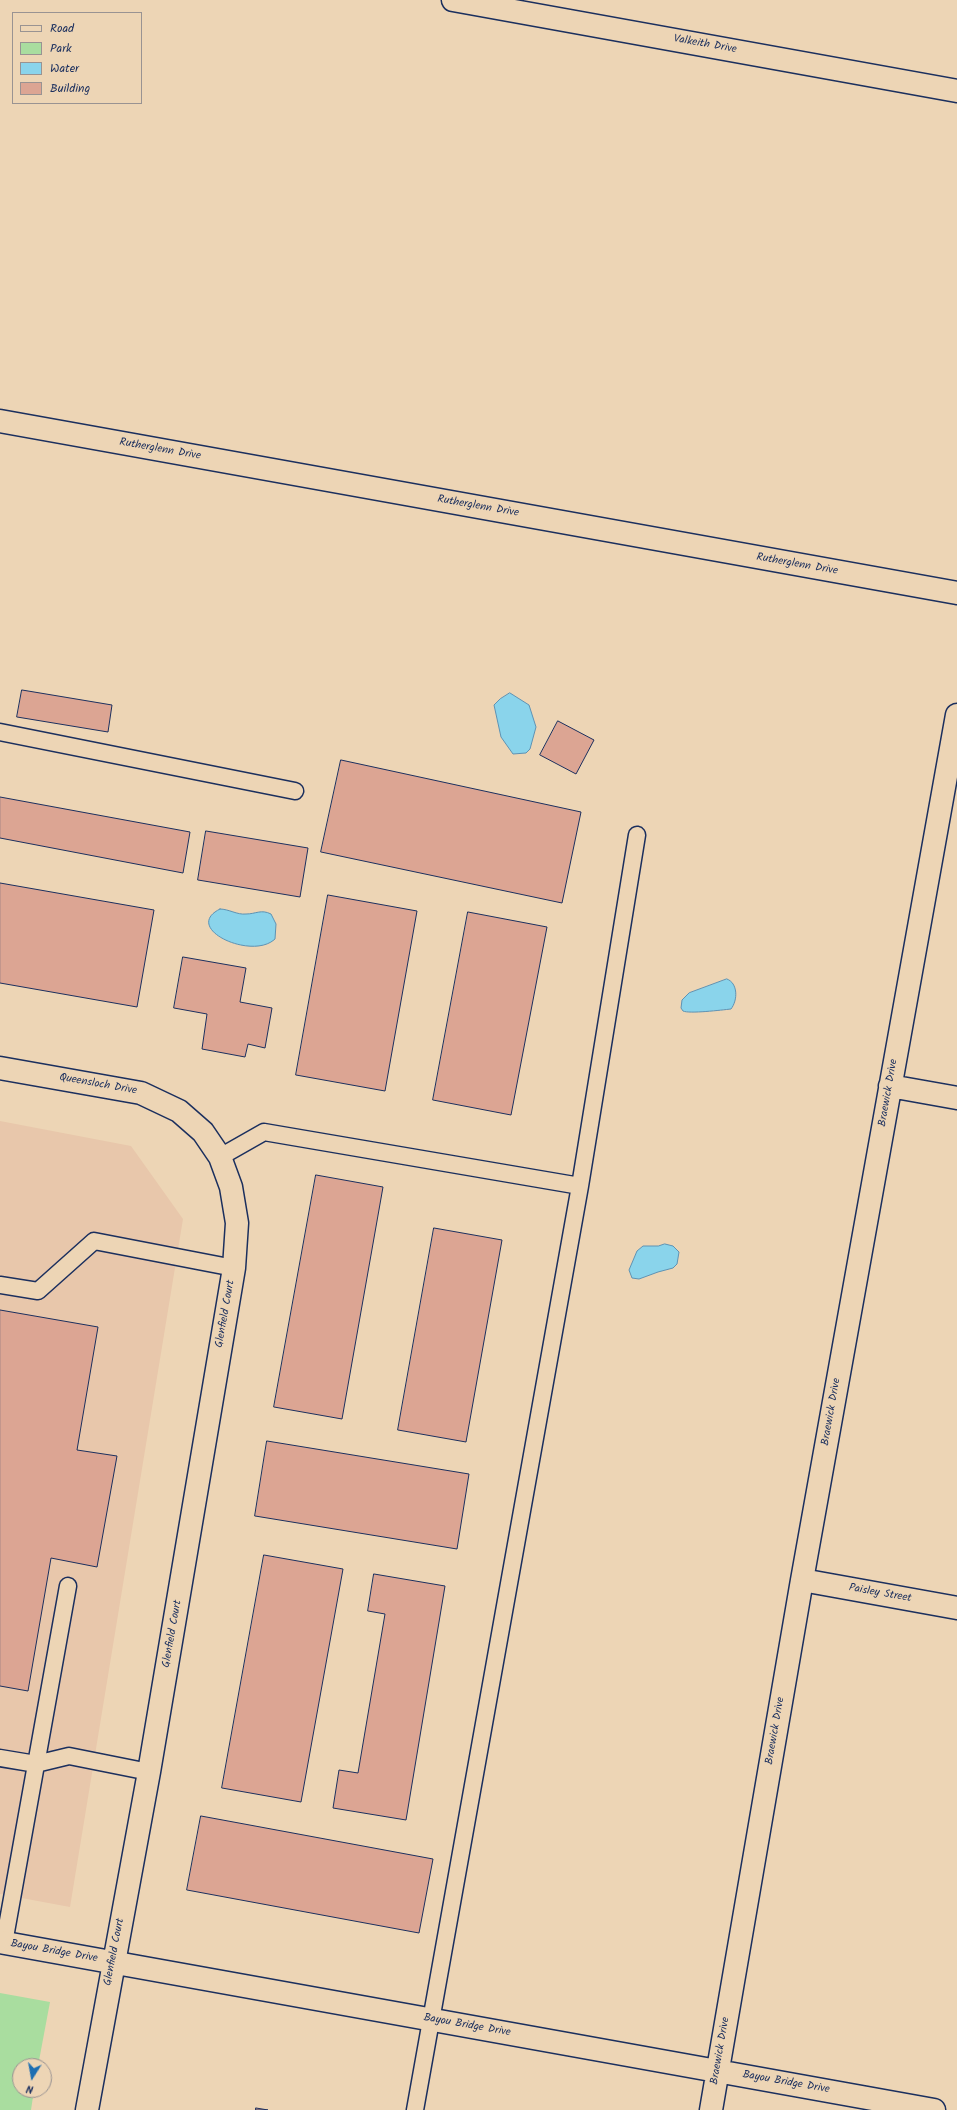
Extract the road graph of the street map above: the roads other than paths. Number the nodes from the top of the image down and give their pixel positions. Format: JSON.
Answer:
{"nodes":[{"id":1,"x":453,"y":0,"type":"edge"},
{"id":2,"x":957,"y":91,"type":"edge"},
{"id":3,"x":0,"y":421,"type":"edge"},
{"id":4,"x":957,"y":593,"type":"edge"},
{"id":5,"x":957,"y":715,"type":"edge"},
{"id":6,"x":0,"y":732,"type":"edge"},
{"id":7,"x":295,"y":791,"type":"dead end"},
{"id":8,"x":637,"y":835,"type":"dead end"},
{"id":9,"x":0,"y":1068,"type":"edge"},
{"id":10,"x":890,"y":1086,"type":"junction"},
{"id":11,"x":957,"y":1098,"type":"edge"},
{"id":12,"x":220,"y":1157,"type":"junction"},
{"id":13,"x":580,"y":1186,"type":"junction"},
{"id":14,"x":234,"y":1268,"type":"junction"},
{"id":15,"x":0,"y":1285,"type":"edge"},
{"id":16,"x":802,"y":1580,"type":"junction"},
{"id":17,"x":68,"y":1586,"type":"dead end"},
{"id":18,"x":957,"y":1608,"type":"edge"},
{"id":19,"x":0,"y":1758,"type":"edge"},
{"id":20,"x":36,"y":1764,"type":"junction"},
{"id":21,"x":149,"y":1772,"type":"junction"},
{"id":22,"x":2,"y":1943,"type":"edge"},
{"id":23,"x":113,"y":1963,"type":"junction"},
{"id":24,"x":431,"y":2020,"type":"junction"},
{"id":25,"x":718,"y":2071,"type":"junction"},
{"id":26,"x":87,"y":2110,"type":"edge"},
{"id":27,"x":415,"y":2110,"type":"edge"},
{"id":28,"x":711,"y":2110,"type":"edge"},
{"id":29,"x":934,"y":2110,"type":"edge"}],
"edges":[{"from":1,"to":2,"type":"street","name":"Valkeith Drive"},
{"from":3,"to":4,"type":"street","name":"Rutherglenn Drive"},
{"from":5,"to":10,"type":"street","name":"Braewick Drive"},
{"from":6,"to":7,"type":"lane"},
{"from":8,"to":13,"type":"lane"},
{"from":9,"to":12,"type":"street","name":"Queensloch Drive"},
{"from":10,"to":11,"type":"street"},
{"from":10,"to":16,"type":"street","name":"Braewick Drive"},
{"from":12,"to":13,"type":"lane"},
{"from":12,"to":14,"type":"street","name":"Glenfield Court"},
{"from":13,"to":24,"type":"lane"},
{"from":14,"to":15,"type":"lane"},
{"from":14,"to":21,"type":"street","name":"Glenfield Court"},
{"from":16,"to":18,"type":"street","name":"Paisley Street"},
{"from":16,"to":25,"type":"street","name":"Braewick Drive"},
{"from":17,"to":20,"type":"lane"},
{"from":19,"to":20,"type":"lane"},
{"from":20,"to":21,"type":"lane"},
{"from":20,"to":22,"type":"lane"},
{"from":21,"to":23,"type":"street","name":"Glenfield Court"},
{"from":22,"to":23,"type":"street","name":"Bayou Bridge Drive"},
{"from":23,"to":24,"type":"street","name":"Bayou Bridge Drive"},
{"from":23,"to":26,"type":"street","name":"Glenfield Court"},
{"from":24,"to":25,"type":"street","name":"Bayou Bridge Drive"},
{"from":24,"to":27,"type":"lane"},
{"from":25,"to":28,"type":"street","name":"Braewick Drive"},
{"from":25,"to":29,"type":"street","name":"Bayou Bridge Drive"}]}
